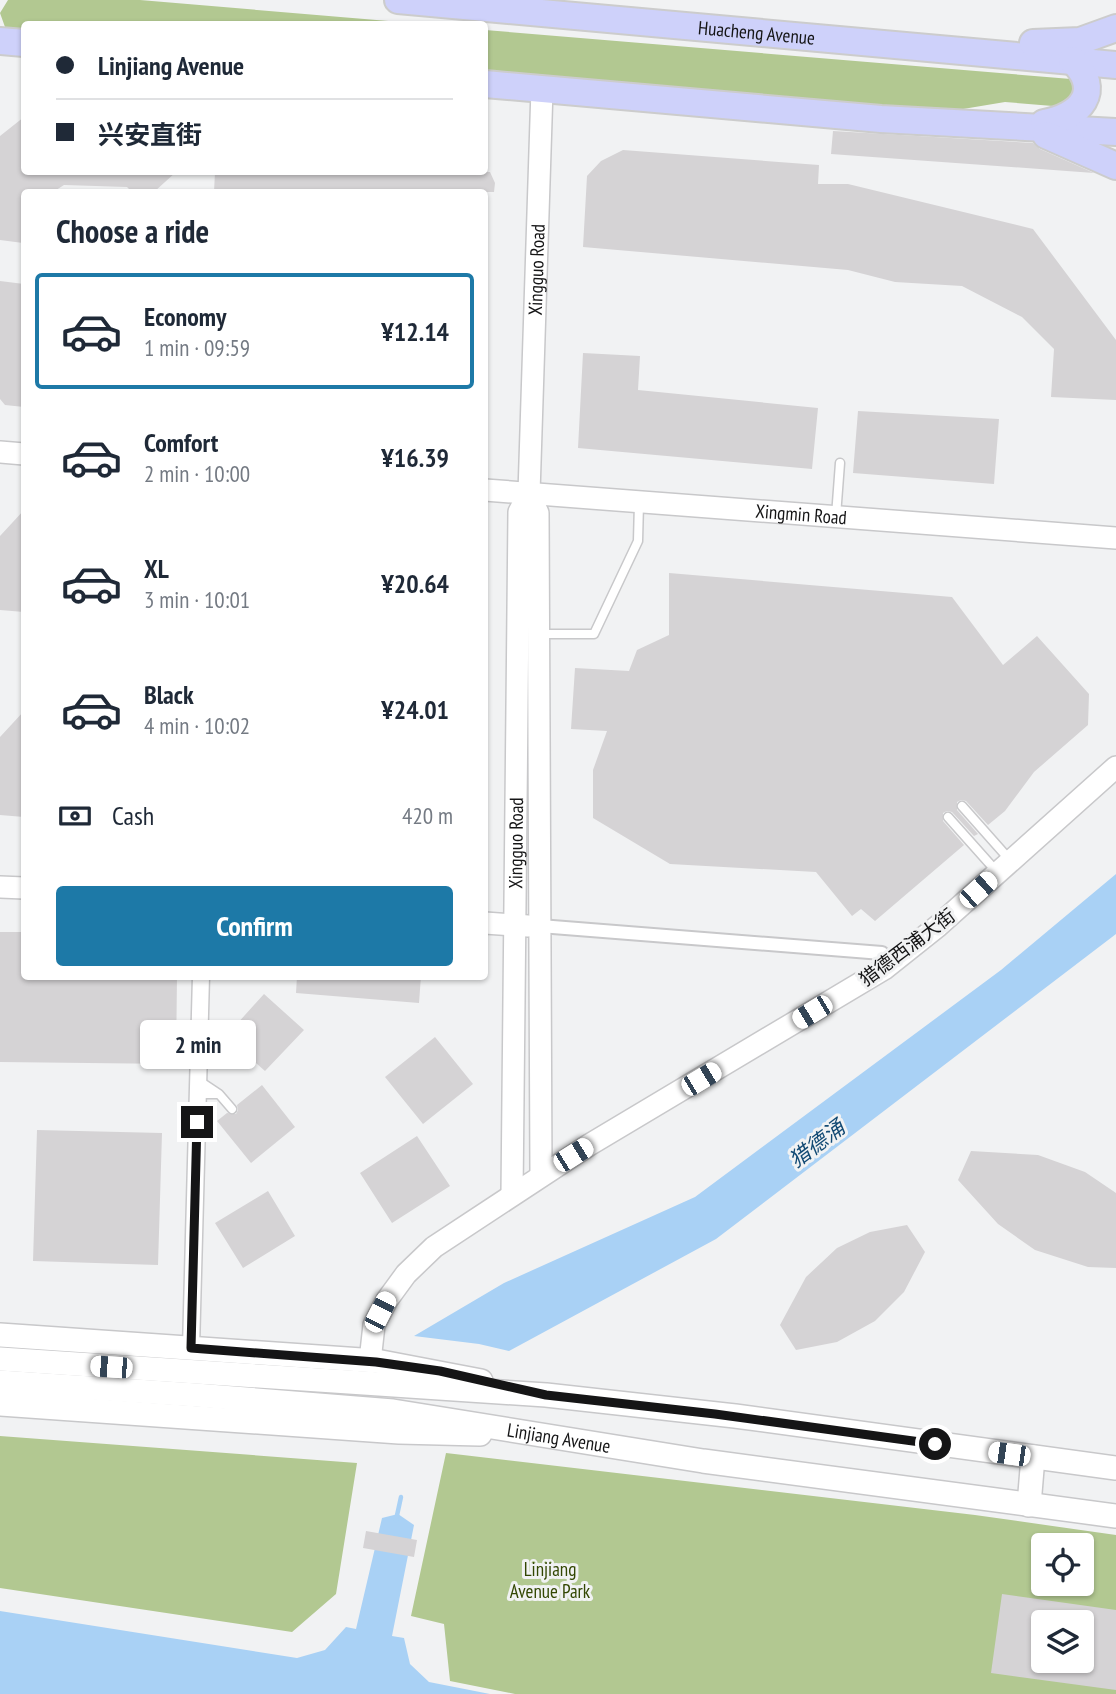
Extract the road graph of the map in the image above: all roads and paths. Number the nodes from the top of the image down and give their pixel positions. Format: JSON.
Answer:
{"nodes":[{"id":1,"x":398,"y":0,"type":"edge"},
{"id":2,"x":575,"y":0,"type":"edge"},
{"id":3,"x":484,"y":4,"type":"edge"},
{"id":4,"x":606,"y":19,"type":"junction"},
{"id":5,"x":1116,"y":27,"type":"edge"},
{"id":6,"x":0,"y":41,"type":"edge"},
{"id":7,"x":21,"y":43,"type":"edge"},
{"id":8,"x":910,"y":47,"type":"junction"},
{"id":9,"x":1072,"y":60,"type":"junction"},
{"id":10,"x":1116,"y":65,"type":"edge"},
{"id":11,"x":488,"y":84,"type":"edge"},
{"id":12,"x":542,"y":89,"type":"junction"},
{"id":13,"x":1025,"y":127,"type":"junction"},
{"id":14,"x":1116,"y":132,"type":"edge"},
{"id":15,"x":1116,"y":166,"type":"edge"},
{"id":16,"x":0,"y":452,"type":"edge"},
{"id":17,"x":21,"y":454,"type":"edge"},
{"id":18,"x":840,"y":463,"type":"dead end"},
{"id":19,"x":488,"y":490,"type":"edge"},
{"id":20,"x":528,"y":493,"type":"junction"},
{"id":21,"x":639,"y":502,"type":"junction"},
{"id":22,"x":836,"y":517,"type":"junction"},
{"id":23,"x":1116,"y":538,"type":"edge"},
{"id":24,"x":538,"y":635,"type":"junction"},
{"id":25,"x":1116,"y":767,"type":"edge"},
{"id":26,"x":962,"y":806,"type":"dead end"},
{"id":27,"x":948,"y":817,"type":"dead end"},
{"id":28,"x":1004,"y":867,"type":"junction"},
{"id":29,"x":0,"y":887,"type":"edge"},
{"id":30,"x":21,"y":888,"type":"edge"},
{"id":31,"x":488,"y":923,"type":"edge"},
{"id":32,"x":515,"y":925,"type":"junction"},
{"id":33,"x":540,"y":926,"type":"junction"},
{"id":34,"x":890,"y":964,"type":"junction"},
{"id":35,"x":201,"y":980,"type":"edge"},
{"id":36,"x":198,"y":1087,"type":"junction"},
{"id":37,"x":219,"y":1094,"type":"junction"},
{"id":38,"x":232,"y":1109,"type":"dead end"},
{"id":39,"x":541,"y":1175,"type":"junction"},
{"id":40,"x":512,"y":1195,"type":"junction"},
{"id":41,"x":0,"y":1335,"type":"edge"},
{"id":42,"x":191,"y":1348,"type":"junction"},
{"id":43,"x":0,"y":1359,"type":"edge"},
{"id":44,"x":370,"y":1361,"type":"junction"},
{"id":45,"x":0,"y":1382,"type":"edge"},
{"id":46,"x":546,"y":1395,"type":"junction"},
{"id":47,"x":0,"y":1404,"type":"edge"},
{"id":48,"x":539,"y":1433,"type":"junction"},
{"id":49,"x":1033,"y":1457,"type":"junction"},
{"id":50,"x":1116,"y":1468,"type":"edge"},
{"id":51,"x":1029,"y":1505,"type":"junction"},
{"id":52,"x":1116,"y":1516,"type":"edge"}],
"edges":[{"from":1,"to":3,"type":"main road","name":"Huacheng Avenue"},
{"from":2,"to":4,"type":"street"},
{"from":3,"to":4,"type":"main road","name":"Huacheng Avenue"},
{"from":4,"to":8,"type":"main road","name":"Huacheng Avenue"},
{"from":5,"to":8,"type":"main road"},
{"from":6,"to":7,"type":"main road"},
{"from":8,"to":9,"type":"main road","name":"Huacheng Avenue"},
{"from":9,"to":10,"type":"main road","name":"Huacheng Avenue"},
{"from":9,"to":13,"type":"main road"},
{"from":11,"to":12,"type":"main road"},
{"from":12,"to":13,"type":"main road"},
{"from":12,"to":20,"type":"street","name":"Xingguo Road"},
{"from":13,"to":14,"type":"main road"},
{"from":13,"to":15,"type":"main road"},
{"from":16,"to":17,"type":"street"},
{"from":18,"to":22,"type":"lane"},
{"from":19,"to":20,"type":"street","name":"Xingmin Road"},
{"from":20,"to":21,"type":"street","name":"Xingmin Road"},
{"from":20,"to":24,"type":"street","name":"Xingguo Road"},
{"from":20,"to":32,"type":"street","name":"Xingguo Road"},
{"from":21,"to":22,"type":"street","name":"Xingmin Road"},
{"from":21,"to":24,"type":"lane"},
{"from":22,"to":23,"type":"street","name":"Xingmin Road"},
{"from":24,"to":33,"type":"street","name":"Xingguo Road"},
{"from":25,"to":28,"type":"street","name":"猎德西浦大街"},
{"from":26,"to":28,"type":"lane"},
{"from":27,"to":28,"type":"lane"},
{"from":28,"to":34,"type":"street","name":"猎德西浦大街"},
{"from":29,"to":30,"type":"street"},
{"from":31,"to":32,"type":"street"},
{"from":32,"to":33,"type":"street"},
{"from":32,"to":40,"type":"street","name":"Xingguo Road"},
{"from":33,"to":34,"type":"street"},
{"from":33,"to":39,"type":"street","name":"Xingguo Road"},
{"from":34,"to":39,"type":"street","name":"猎德西浦大街"},
{"from":35,"to":36,"type":"street"},
{"from":36,"to":37,"type":"lane"},
{"from":36,"to":37,"type":"lane"},
{"from":36,"to":42,"type":"street"},
{"from":37,"to":38,"type":"lane"},
{"from":39,"to":40,"type":"street","name":"猎德西浦大街"},
{"from":40,"to":44,"type":"street","name":"猎德西浦大街"},
{"from":41,"to":42,"type":"main road"},
{"from":42,"to":44,"type":"main road"},
{"from":43,"to":46,"type":"main road","name":"Linjiang Avenue"},
{"from":44,"to":46,"type":"main road"},
{"from":45,"to":48,"type":"main road","name":"Linjiang Avenue"},
{"from":46,"to":49,"type":"main road","name":"Linjiang Avenue"},
{"from":47,"to":48,"type":"main road"},
{"from":48,"to":51,"type":"main road","name":"Linjiang Avenue"},
{"from":49,"to":50,"type":"main road","name":"Linjiang Avenue"},
{"from":49,"to":51,"type":"main road"},
{"from":51,"to":52,"type":"main road","name":"Linjiang Avenue"}]}
